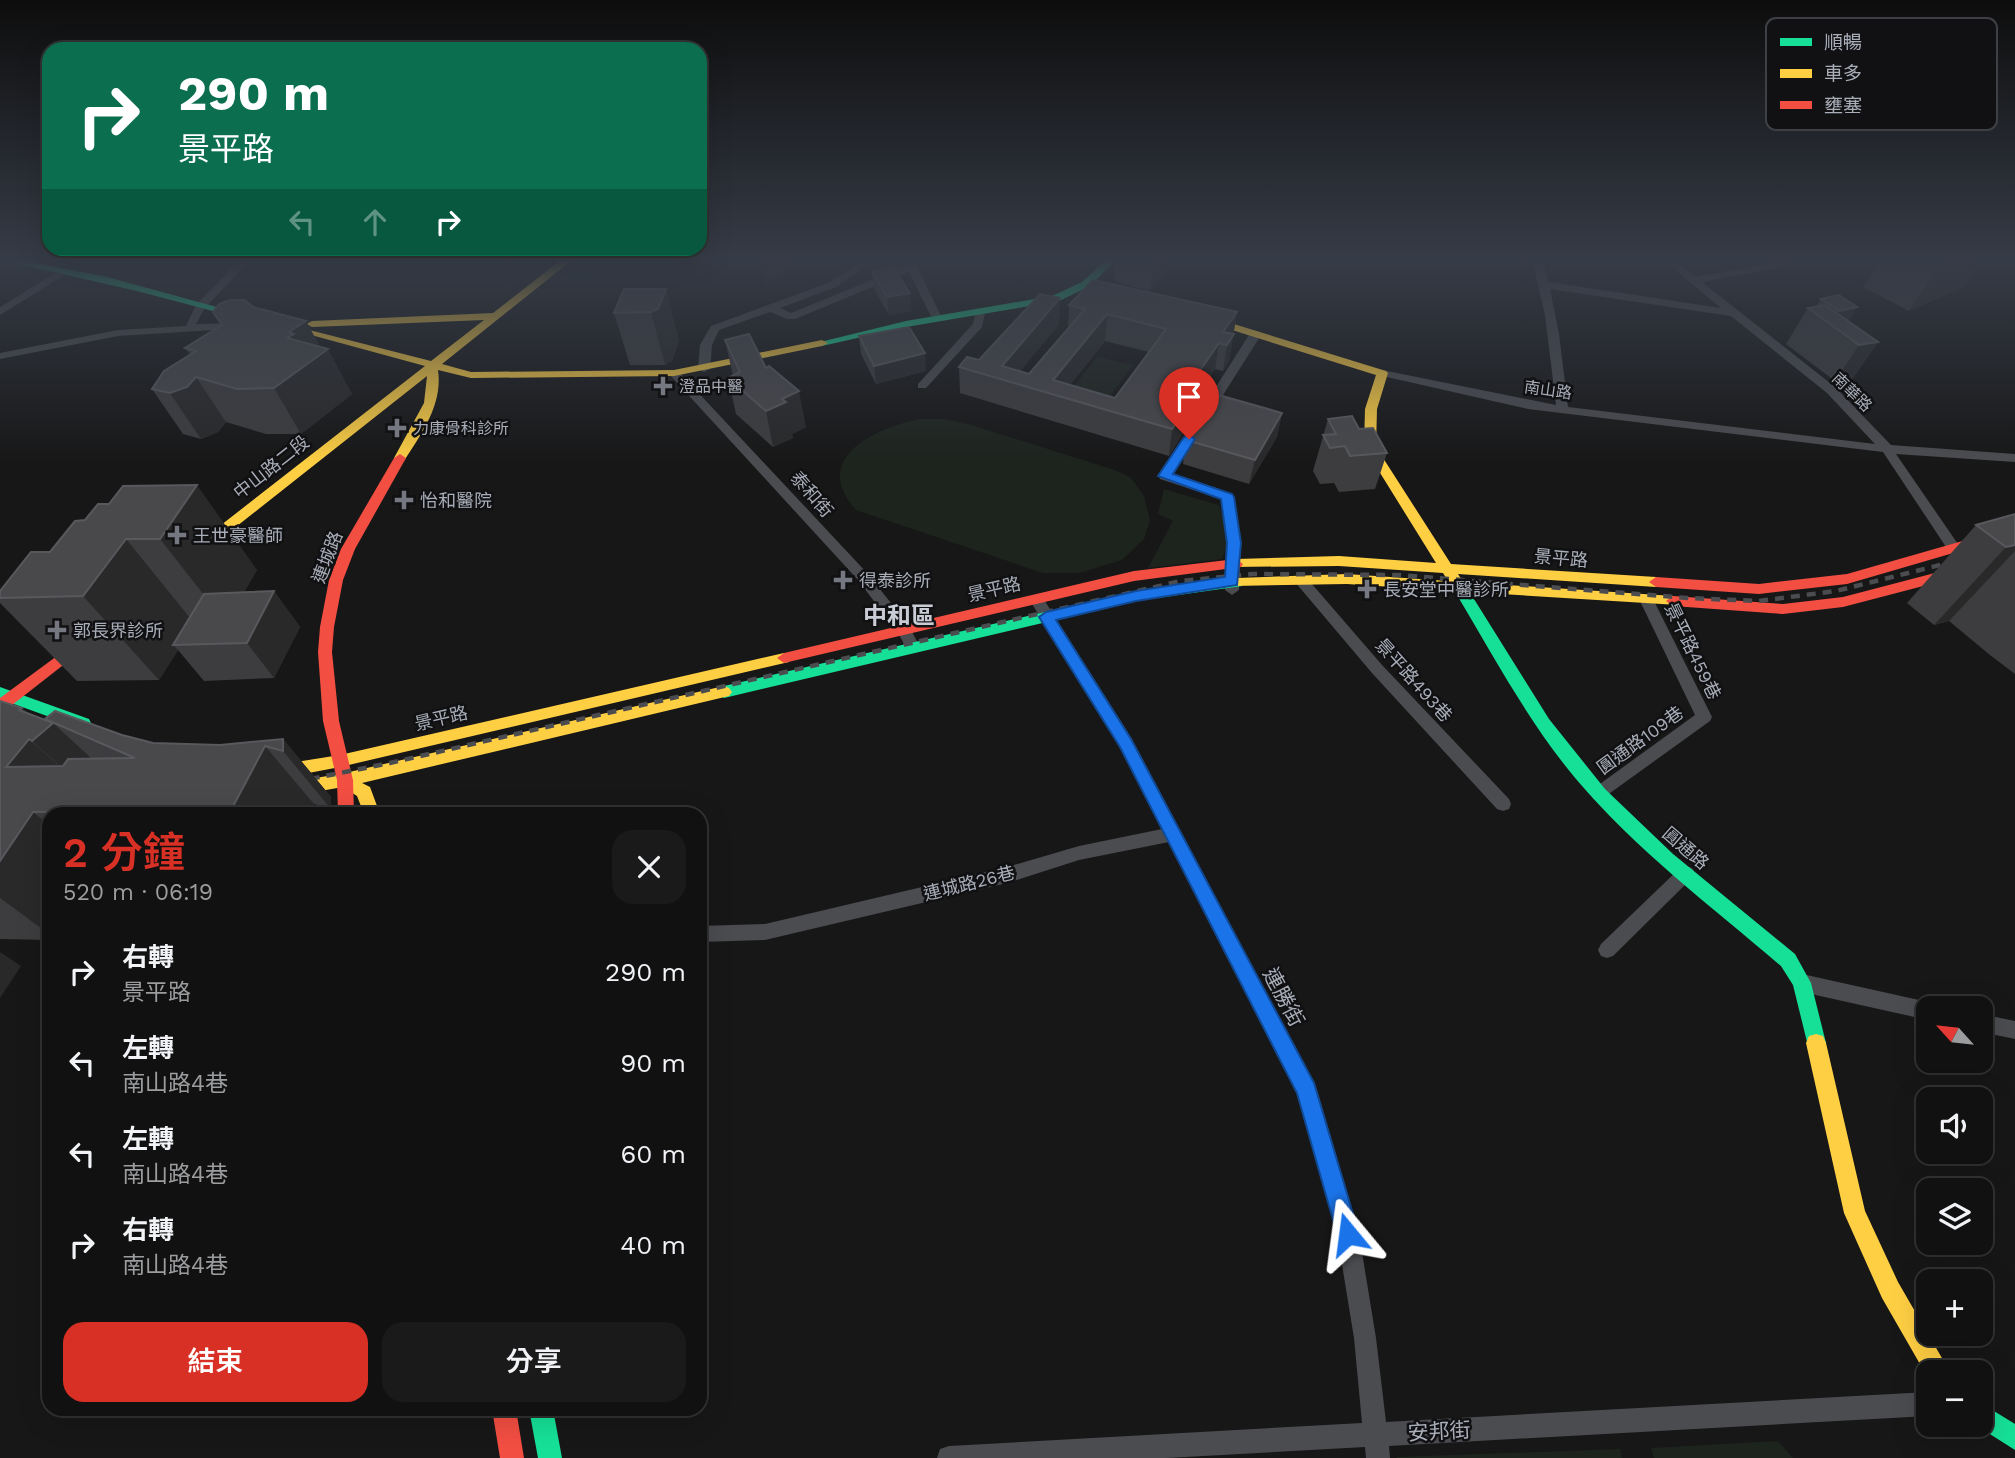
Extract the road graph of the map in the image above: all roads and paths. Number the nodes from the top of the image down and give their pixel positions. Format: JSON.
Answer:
{"nodes":[{"id":1,"x":194,"y":328,"type":"edge"},
{"id":2,"x":295,"y":328,"type":"edge"},
{"id":3,"x":464,"y":328,"type":"edge"},
{"id":4,"x":478,"y":328,"type":"edge"},
{"id":5,"x":715,"y":328,"type":"edge"},
{"id":6,"x":891,"y":328,"type":"edge"},
{"id":7,"x":975,"y":328,"type":"edge"},
{"id":8,"x":1233,"y":328,"type":"edge"},
{"id":9,"x":1551,"y":328,"type":"edge"},
{"id":10,"x":1755,"y":328,"type":"edge"},
{"id":11,"x":1255,"y":335,"type":"junction"},
{"id":12,"x":0,"y":356,"type":"edge"},
{"id":13,"x":426,"y":364,"type":"junction"},
{"id":14,"x":704,"y":369,"type":"junction"},
{"id":15,"x":674,"y":373,"type":"junction"},
{"id":16,"x":1382,"y":373,"type":"junction"},
{"id":17,"x":922,"y":386,"type":"dead end"},
{"id":18,"x":1562,"y":410,"type":"junction"},
{"id":19,"x":1887,"y":449,"type":"junction"},
{"id":20,"x":2015,"y":458,"type":"edge"},
{"id":21,"x":2015,"y":530,"type":"edge"},
{"id":22,"x":1953,"y":547,"type":"junction"},
{"id":23,"x":187,"y":551,"type":"edge"},
{"id":24,"x":2015,"y":557,"type":"edge"},
{"id":25,"x":1232,"y":564,"type":"junction"},
{"id":26,"x":1446,"y":568,"type":"junction"},
{"id":27,"x":1300,"y":579,"type":"junction"},
{"id":28,"x":1232,"y":586,"type":"junction"},
{"id":29,"x":1459,"y":587,"type":"junction"},
{"id":30,"x":1036,"y":599,"type":"junction"},
{"id":31,"x":1647,"y":601,"type":"junction"},
{"id":32,"x":1046,"y":617,"type":"junction"},
{"id":33,"x":86,"y":630,"type":"edge"},
{"id":34,"x":904,"y":630,"type":"junction"},
{"id":35,"x":913,"y":647,"type":"junction"},
{"id":36,"x":3,"y":703,"type":"edge"},
{"id":37,"x":1704,"y":717,"type":"joint"},
{"id":38,"x":99,"y":729,"type":"edge"},
{"id":39,"x":340,"y":761,"type":"junction"},
{"id":40,"x":266,"y":772,"type":"dead end"},
{"id":41,"x":345,"y":780,"type":"junction"},
{"id":42,"x":270,"y":791,"type":"dead end"},
{"id":43,"x":1599,"y":794,"type":"junction"},
{"id":44,"x":1503,"y":804,"type":"dead end"},
{"id":45,"x":346,"y":807,"type":"edge"},
{"id":46,"x":369,"y":807,"type":"edge"},
{"id":47,"x":1173,"y":834,"type":"junction"},
{"id":48,"x":1686,"y":873,"type":"junction"},
{"id":49,"x":707,"y":934,"type":"edge"},
{"id":50,"x":1607,"y":950,"type":"dead end"},
{"id":51,"x":1802,"y":983,"type":"junction"},
{"id":52,"x":1916,"y":1008,"type":"edge"},
{"id":53,"x":1993,"y":1025,"type":"edge"},
{"id":54,"x":2015,"y":1030,"type":"edge"},
{"id":55,"x":1931,"y":1360,"type":"edge"},
{"id":56,"x":1916,"y":1405,"type":"edge"},
{"id":57,"x":505,"y":1416,"type":"edge"},
{"id":58,"x":542,"y":1416,"type":"edge"},
{"id":59,"x":1993,"y":1423,"type":"edge"},
{"id":60,"x":2015,"y":1438,"type":"edge"},
{"id":61,"x":1377,"y":1446,"type":"edge"},
{"id":62,"x":512,"y":1458,"type":"edge"},
{"id":63,"x":550,"y":1458,"type":"edge"},
{"id":64,"x":949,"y":1458,"type":"edge"}],
"edges":[{"from":1,"to":12,"type":"street"},
{"from":2,"to":13,"type":"street"},
{"from":3,"to":13,"type":"street","name":"中山路二段"},
{"from":4,"to":13,"type":"street","name":"中山路二段"},
{"from":5,"to":14,"type":"street"},
{"from":6,"to":14,"type":"street"},
{"from":7,"to":17,"type":"street"},
{"from":8,"to":11,"type":"street","name":"南山路"},
{"from":9,"to":18,"type":"street"},
{"from":10,"to":19,"type":"street","name":"南華路"},
{"from":11,"to":16,"type":"street","name":"南山路"},
{"from":11,"to":25,"type":"street"},
{"from":13,"to":15,"type":"street"},
{"from":13,"to":23,"type":"street","name":"中山路二段"},
{"from":13,"to":39,"type":"street","name":"連城路"},
{"from":14,"to":15,"type":"street"},
{"from":15,"to":34,"type":"street","name":"泰和街"},
{"from":16,"to":18,"type":"street","name":"南山路"},
{"from":16,"to":26,"type":"street","name":"圓通路"},
{"from":18,"to":19,"type":"street","name":"南山路"},
{"from":19,"to":20,"type":"street","name":"南山路"},
{"from":19,"to":22,"type":"street","name":"南華路"},
{"from":21,"to":22,"type":"street","name":"景平路"},
{"from":22,"to":26,"type":"street","name":"景平路"},
{"from":24,"to":31,"type":"street","name":"景平路"},
{"from":25,"to":26,"type":"street","name":"景平路"},
{"from":25,"to":28,"type":"street"},
{"from":25,"to":30,"type":"street","name":"景平路"},
{"from":26,"to":29,"type":"street","name":"圓通路"},
{"from":27,"to":28,"type":"street","name":"景平路"},
{"from":27,"to":29,"type":"street","name":"景平路"},
{"from":27,"to":44,"type":"street","name":"景平路493巷"},
{"from":28,"to":32,"type":"street","name":"景平路"},
{"from":29,"to":31,"type":"street","name":"景平路"},
{"from":29,"to":43,"type":"street","name":"圓通路"},
{"from":30,"to":32,"type":"street","name":"連勝街"},
{"from":30,"to":34,"type":"street","name":"景平路"},
{"from":31,"to":37,"type":"street","name":"景平路459巷"},
{"from":32,"to":35,"type":"street","name":"景平路"},
{"from":32,"to":47,"type":"street","name":"連勝街"},
{"from":33,"to":36,"type":"street"},
{"from":34,"to":35,"type":"street","name":"泰和街"},
{"from":34,"to":39,"type":"street","name":"景平路"},
{"from":35,"to":41,"type":"street","name":"景平路"},
{"from":36,"to":38,"type":"street"},
{"from":37,"to":43,"type":"street","name":"圓通路109巷"},
{"from":39,"to":40,"type":"street","name":"景平路"},
{"from":39,"to":41,"type":"street","name":"連城路"},
{"from":41,"to":42,"type":"street","name":"景平路"},
{"from":41,"to":45,"type":"street","name":"連城路"},
{"from":41,"to":46,"type":"street","name":"連城路"},
{"from":43,"to":48,"type":"street","name":"圓通路"},
{"from":47,"to":49,"type":"street","name":"連城路26巷"},
{"from":47,"to":61,"type":"street","name":"連勝街"},
{"from":48,"to":50,"type":"street"},
{"from":48,"to":51,"type":"street","name":"圓通路"},
{"from":51,"to":52,"type":"street"},
{"from":51,"to":55,"type":"street","name":"圓通路"},
{"from":53,"to":54,"type":"street"},
{"from":56,"to":61,"type":"street","name":"安邦街"},
{"from":57,"to":62,"type":"street"},
{"from":58,"to":63,"type":"street"},
{"from":59,"to":60,"type":"street"},
{"from":61,"to":64,"type":"street","name":"安邦街"}]}
